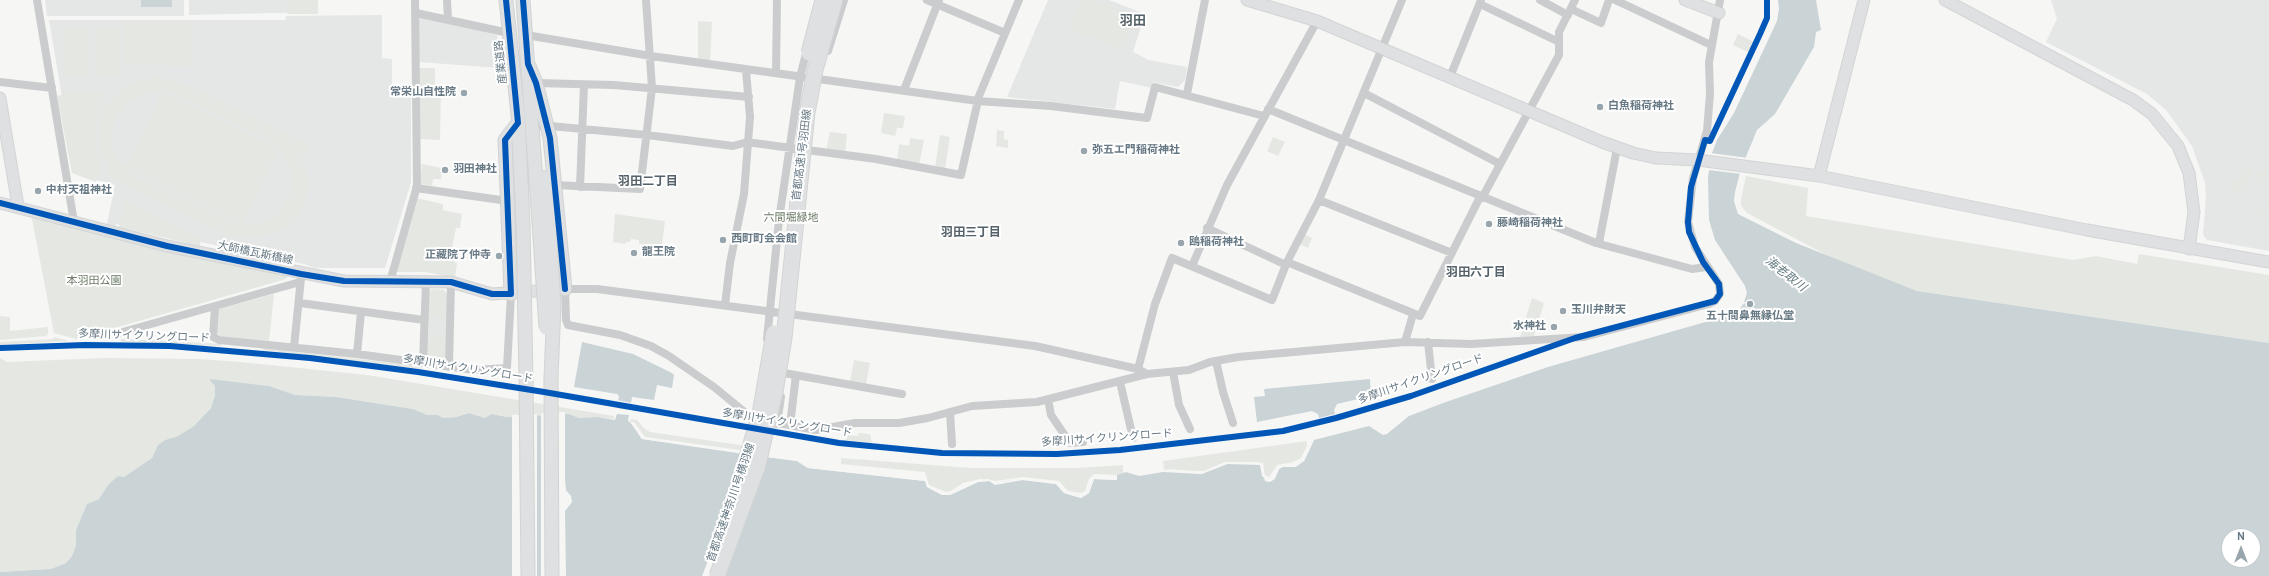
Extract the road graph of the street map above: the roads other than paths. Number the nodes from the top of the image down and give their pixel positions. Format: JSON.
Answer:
{"nodes":[{"id":1,"x":37,"y":0,"type":"edge"},
{"id":2,"x":415,"y":0,"type":"edge"},
{"id":3,"x":447,"y":0,"type":"edge"},
{"id":4,"x":506,"y":0,"type":"edge"},
{"id":5,"x":523,"y":0,"type":"edge"},
{"id":6,"x":646,"y":0,"type":"edge"},
{"id":7,"x":777,"y":0,"type":"edge"},
{"id":8,"x":822,"y":0,"type":"edge"},
{"id":9,"x":835,"y":0,"type":"edge"},
{"id":10,"x":844,"y":0,"type":"edge"},
{"id":11,"x":927,"y":0,"type":"edge"},
{"id":12,"x":1019,"y":0,"type":"edge"},
{"id":13,"x":1205,"y":0,"type":"edge"},
{"id":14,"x":1247,"y":0,"type":"edge"},
{"id":15,"x":1402,"y":0,"type":"edge"},
{"id":16,"x":1540,"y":0,"type":"edge"},
{"id":17,"x":1575,"y":0,"type":"edge"},
{"id":18,"x":1610,"y":0,"type":"edge"},
{"id":19,"x":1615,"y":0,"type":"edge"},
{"id":20,"x":1685,"y":0,"type":"edge"},
{"id":21,"x":1720,"y":0,"type":"edge"},
{"id":22,"x":1864,"y":0,"type":"edge"},
{"id":23,"x":1945,"y":0,"type":"edge"},
{"id":24,"x":938,"y":2,"type":"edge"},
{"id":25,"x":1480,"y":2,"type":"edge"},
{"id":26,"x":1569,"y":12,"type":"junction"},
{"id":27,"x":416,"y":13,"type":"junction"},
{"id":28,"x":1719,"y":13,"type":"junction"},
{"id":29,"x":448,"y":20,"type":"junction"},
{"id":30,"x":1317,"y":21,"type":"junction"},
{"id":31,"x":509,"y":33,"type":"junction"},
{"id":32,"x":1005,"y":33,"type":"junction"},
{"id":33,"x":526,"y":34,"type":"junction"},
{"id":34,"x":1559,"y":42,"type":"junction"},
{"id":35,"x":1711,"y":45,"type":"junction"},
{"id":36,"x":1383,"y":47,"type":"junction"},
{"id":37,"x":651,"y":56,"type":"junction"},
{"id":38,"x":528,"y":64,"type":"junction"},
{"id":39,"x":746,"y":70,"type":"junction"},
{"id":40,"x":776,"y":73,"type":"junction"},
{"id":41,"x":800,"y":76,"type":"junction"},
{"id":42,"x":1450,"y":77,"type":"junction"},
{"id":43,"x":819,"y":79,"type":"junction"},
{"id":44,"x":0,"y":82,"type":"edge"},
{"id":45,"x":536,"y":83,"type":"junction"},
{"id":46,"x":584,"y":85,"type":"junction"},
{"id":47,"x":52,"y":88,"type":"junction"},
{"id":48,"x":652,"y":88,"type":"junction"},
{"id":49,"x":904,"y":90,"type":"junction"},
{"id":50,"x":1364,"y":93,"type":"junction"},
{"id":51,"x":1187,"y":94,"type":"junction"},
{"id":52,"x":749,"y":97,"type":"junction"},
{"id":53,"x":0,"y":98,"type":"edge"},
{"id":54,"x":978,"y":101,"type":"junction"},
{"id":55,"x":1528,"y":110,"type":"junction"},
{"id":56,"x":1266,"y":113,"type":"junction"},
{"id":57,"x":518,"y":123,"type":"junction"},
{"id":58,"x":534,"y":124,"type":"junction"},
{"id":59,"x":548,"y":125,"type":"junction"},
{"id":60,"x":584,"y":128,"type":"junction"},
{"id":61,"x":647,"y":135,"type":"junction"},
{"id":62,"x":1344,"y":141,"type":"junction"},
{"id":63,"x":748,"y":142,"type":"junction"},
{"id":64,"x":790,"y":148,"type":"junction"},
{"id":65,"x":1617,"y":148,"type":"junction"},
{"id":66,"x":810,"y":152,"type":"junction"},
{"id":67,"x":1700,"y":161,"type":"junction"},
{"id":68,"x":1500,"y":164,"type":"junction"},
{"id":69,"x":1819,"y":176,"type":"junction"},
{"id":70,"x":555,"y":185,"type":"junction"},
{"id":71,"x":580,"y":187,"type":"junction"},
{"id":72,"x":416,"y":188,"type":"junction"},
{"id":73,"x":1481,"y":197,"type":"junction"},
{"id":74,"x":1320,"y":200,"type":"junction"},
{"id":75,"x":508,"y":201,"type":"junction"},
{"id":76,"x":0,"y":203,"type":"edge"},
{"id":77,"x":18,"y":206,"type":"junction"},
{"id":78,"x":74,"y":222,"type":"junction"},
{"id":79,"x":1207,"y":228,"type":"junction"},
{"id":80,"x":1599,"y":243,"type":"junction"},
{"id":81,"x":2189,"y":249,"type":"junction"},
{"id":82,"x":1452,"y":253,"type":"junction"},
{"id":83,"x":2269,"y":262,"type":"edge"},
{"id":84,"x":1287,"y":264,"type":"junction"},
{"id":85,"x":1192,"y":266,"type":"junction"},
{"id":86,"x":1707,"y":267,"type":"junction"},
{"id":87,"x":301,"y":278,"type":"junction"},
{"id":88,"x":426,"y":281,"type":"junction"},
{"id":89,"x":390,"y":282,"type":"junction"},
{"id":90,"x":451,"y":282,"type":"junction"},
{"id":91,"x":565,"y":290,"type":"junction"},
{"id":92,"x":511,"y":294,"type":"junction"},
{"id":93,"x":300,"y":303,"type":"junction"},
{"id":94,"x":725,"y":305,"type":"junction"},
{"id":95,"x":215,"y":306,"type":"junction"},
{"id":96,"x":361,"y":312,"type":"junction"},
{"id":97,"x":771,"y":312,"type":"junction"},
{"id":98,"x":792,"y":314,"type":"junction"},
{"id":99,"x":1413,"y":314,"type":"junction"},
{"id":100,"x":424,"y":320,"type":"junction"},
{"id":101,"x":119,"y":333,"type":"dead end"},
{"id":102,"x":779,"y":337,"type":"junction"},
{"id":103,"x":1405,"y":342,"type":"junction"},
{"id":104,"x":1428,"y":342,"type":"junction"},
{"id":105,"x":294,"y":347,"type":"junction"},
{"id":106,"x":357,"y":354,"type":"junction"},
{"id":107,"x":1216,"y":361,"type":"junction"},
{"id":108,"x":423,"y":363,"type":"junction"},
{"id":109,"x":449,"y":367,"type":"junction"},
{"id":110,"x":1138,"y":369,"type":"junction"},
{"id":111,"x":1173,"y":372,"type":"junction"},
{"id":112,"x":784,"y":373,"type":"junction"},
{"id":113,"x":1147,"y":374,"type":"junction"},
{"id":114,"x":796,"y":375,"type":"junction"},
{"id":115,"x":1432,"y":379,"type":"dead end"},
{"id":116,"x":1120,"y":382,"type":"junction"},
{"id":117,"x":902,"y":394,"type":"dead end"},
{"id":118,"x":1048,"y":399,"type":"junction"},
{"id":119,"x":950,"y":412,"type":"junction"},
{"id":120,"x":754,"y":418,"type":"junction"},
{"id":121,"x":1233,"y":423,"type":"dead end"},
{"id":122,"x":777,"y":424,"type":"junction"},
{"id":123,"x":790,"y":425,"type":"junction"},
{"id":124,"x":1190,"y":430,"type":"dead end"},
{"id":125,"x":1133,"y":438,"type":"dead end"},
{"id":126,"x":1083,"y":442,"type":"dead end"},
{"id":127,"x":952,"y":444,"type":"dead end"},
{"id":128,"x":528,"y":576,"type":"edge"},
{"id":129,"x":552,"y":576,"type":"edge"},
{"id":130,"x":707,"y":576,"type":"edge"},
{"id":131,"x":718,"y":576,"type":"edge"}],
"edges":[{"from":1,"to":47,"type":"street"},
{"from":2,"to":27,"type":"street"},
{"from":3,"to":29,"type":"street"},
{"from":4,"to":31,"type":"main road","name":"産業道路"},
{"from":5,"to":33,"type":"main road"},
{"from":6,"to":37,"type":"street"},
{"from":7,"to":40,"type":"street"},
{"from":8,"to":41,"type":"street"},
{"from":8,"to":102,"type":"highway","name":"首都高速1号羽田線","bridge":true},
{"from":9,"to":102,"type":"highway","name":"首都高速1号羽田線","bridge":true},
{"from":10,"to":43,"type":"street"},
{"from":11,"to":24,"type":"street"},
{"from":12,"to":32,"type":"street"},
{"from":13,"to":51,"type":"street"},
{"from":14,"to":30,"type":"street"},
{"from":15,"to":36,"type":"street"},
{"from":16,"to":26,"type":"street"},
{"from":17,"to":26,"type":"street"},
{"from":18,"to":26,"type":"street"},
{"from":19,"to":35,"type":"street"},
{"from":20,"to":28,"type":"street"},
{"from":21,"to":28,"type":"street"},
{"from":22,"to":69,"type":"street"},
{"from":23,"to":81,"type":"street"},
{"from":24,"to":32,"type":"street"},
{"from":24,"to":49,"type":"street"},
{"from":25,"to":34,"type":"street"},
{"from":25,"to":42,"type":"street"},
{"from":26,"to":34,"type":"street"},
{"from":27,"to":29,"type":"street"},
{"from":27,"to":72,"type":"street"},
{"from":28,"to":35,"type":"street"},
{"from":29,"to":31,"type":"street"},
{"from":30,"to":36,"type":"street"},
{"from":30,"to":56,"type":"street"},
{"from":31,"to":57,"type":"main road","name":"産業道路"},
{"from":32,"to":54,"type":"street"},
{"from":33,"to":37,"type":"street"},
{"from":33,"to":38,"type":"main road"},
{"from":34,"to":55,"type":"street"},
{"from":35,"to":67,"type":"street"},
{"from":36,"to":42,"type":"street"},
{"from":36,"to":50,"type":"street"},
{"from":37,"to":39,"type":"street"},
{"from":37,"to":48,"type":"street"},
{"from":38,"to":45,"type":"main road"},
{"from":38,"to":58,"type":"main road"},
{"from":39,"to":40,"type":"street"},
{"from":39,"to":52,"type":"street"},
{"from":40,"to":41,"type":"street"},
{"from":41,"to":43,"type":"street"},
{"from":41,"to":64,"type":"street"},
{"from":42,"to":55,"type":"street"},
{"from":43,"to":49,"type":"street"},
{"from":43,"to":66,"type":"street"},
{"from":44,"to":47,"type":"street"},
{"from":45,"to":46,"type":"street"},
{"from":45,"to":59,"type":"main road"},
{"from":46,"to":48,"type":"street"},
{"from":46,"to":60,"type":"street"},
{"from":47,"to":78,"type":"street"},
{"from":48,"to":52,"type":"street"},
{"from":48,"to":61,"type":"street"},
{"from":49,"to":54,"type":"street"},
{"from":50,"to":62,"type":"street"},
{"from":50,"to":68,"type":"street"},
{"from":51,"to":54,"type":"street"},
{"from":51,"to":56,"type":"street"},
{"from":52,"to":63,"type":"street"},
{"from":53,"to":77,"type":"street"},
{"from":54,"to":66,"type":"street"},
{"from":55,"to":65,"type":"street"},
{"from":55,"to":68,"type":"street"},
{"from":56,"to":62,"type":"street"},
{"from":56,"to":79,"type":"street"},
{"from":57,"to":58,"type":"street"},
{"from":57,"to":75,"type":"main road"},
{"from":57,"to":128,"type":"main road","name":"産業道路","bridge":true},
{"from":58,"to":59,"type":"street"},
{"from":58,"to":129,"type":"main road","bridge":true},
{"from":59,"to":60,"type":"street"},
{"from":59,"to":70,"type":"main road"},
{"from":60,"to":61,"type":"street"},
{"from":60,"to":71,"type":"street"},
{"from":61,"to":63,"type":"street"},
{"from":61,"to":71,"type":"street"},
{"from":62,"to":73,"type":"street"},
{"from":62,"to":74,"type":"street"},
{"from":63,"to":64,"type":"street"},
{"from":63,"to":94,"type":"street"},
{"from":64,"to":66,"type":"street"},
{"from":64,"to":97,"type":"street"},
{"from":65,"to":67,"type":"street"},
{"from":65,"to":80,"type":"street"},
{"from":66,"to":98,"type":"street"},
{"from":67,"to":69,"type":"street"},
{"from":67,"to":86,"type":"street"},
{"from":68,"to":73,"type":"street"},
{"from":69,"to":81,"type":"street"},
{"from":70,"to":71,"type":"street"},
{"from":70,"to":91,"type":"main road"},
{"from":72,"to":75,"type":"street"},
{"from":72,"to":89,"type":"street"},
{"from":73,"to":80,"type":"street"},
{"from":73,"to":82,"type":"street"},
{"from":74,"to":82,"type":"street"},
{"from":74,"to":84,"type":"street"},
{"from":75,"to":92,"type":"main road"},
{"from":76,"to":77,"type":"street","name":"大師橋瓦斯橋線"},
{"from":77,"to":78,"type":"street","name":"大師橋瓦斯橋線"},
{"from":78,"to":87,"type":"street","name":"大師橋瓦斯橋線"},
{"from":79,"to":84,"type":"street"},
{"from":79,"to":85,"type":"street"},
{"from":80,"to":86,"type":"street"},
{"from":81,"to":83,"type":"street"},
{"from":82,"to":99,"type":"street"},
{"from":84,"to":85,"type":"street"},
{"from":84,"to":99,"type":"street"},
{"from":85,"to":110,"type":"street"},
{"from":86,"to":104,"type":"street"},
{"from":87,"to":89,"type":"street","name":"大師橋瓦斯橋線"},
{"from":87,"to":93,"type":"street"},
{"from":87,"to":95,"type":"street"},
{"from":88,"to":89,"type":"street","name":"大師橋瓦斯橋線"},
{"from":88,"to":90,"type":"street","name":"大師橋瓦斯橋線"},
{"from":88,"to":100,"type":"street"},
{"from":90,"to":92,"type":"street","name":"大師橋瓦斯橋線"},
{"from":90,"to":109,"type":"street"},
{"from":91,"to":92,"type":"street","name":"大師橋瓦斯橋線"},
{"from":91,"to":94,"type":"street"},
{"from":91,"to":120,"type":"street"},
{"from":92,"to":109,"type":"street"},
{"from":93,"to":96,"type":"street"},
{"from":93,"to":105,"type":"street"},
{"from":94,"to":97,"type":"street"},
{"from":95,"to":101,"type":"street"},
{"from":95,"to":105,"type":"street"},
{"from":96,"to":100,"type":"street"},
{"from":96,"to":106,"type":"street"},
{"from":97,"to":98,"type":"street"},
{"from":97,"to":120,"type":"street"},
{"from":98,"to":110,"type":"street"},
{"from":98,"to":112,"type":"street"},
{"from":99,"to":103,"type":"street"},
{"from":100,"to":108,"type":"street"},
{"from":102,"to":130,"type":"highway","name":"首都高速神奈川1号横羽線","bridge":true},
{"from":102,"to":131,"type":"highway","name":"首都高速神奈川1号横羽線","bridge":true},
{"from":103,"to":104,"type":"street"},
{"from":103,"to":107,"type":"street"},
{"from":104,"to":115,"type":"street"},
{"from":105,"to":106,"type":"street"},
{"from":106,"to":108,"type":"street"},
{"from":107,"to":111,"type":"street"},
{"from":107,"to":121,"type":"street"},
{"from":108,"to":109,"type":"street"},
{"from":110,"to":113,"type":"street"},
{"from":111,"to":113,"type":"street"},
{"from":111,"to":124,"type":"street"},
{"from":112,"to":114,"type":"street"},
{"from":112,"to":122,"type":"street"},
{"from":113,"to":116,"type":"street"},
{"from":114,"to":117,"type":"street"},
{"from":114,"to":123,"type":"street"},
{"from":116,"to":118,"type":"street"},
{"from":116,"to":125,"type":"street"},
{"from":118,"to":119,"type":"street"},
{"from":118,"to":126,"type":"street"},
{"from":119,"to":123,"type":"street"},
{"from":119,"to":127,"type":"street"},
{"from":120,"to":122,"type":"street"},
{"from":122,"to":123,"type":"street"}]}
